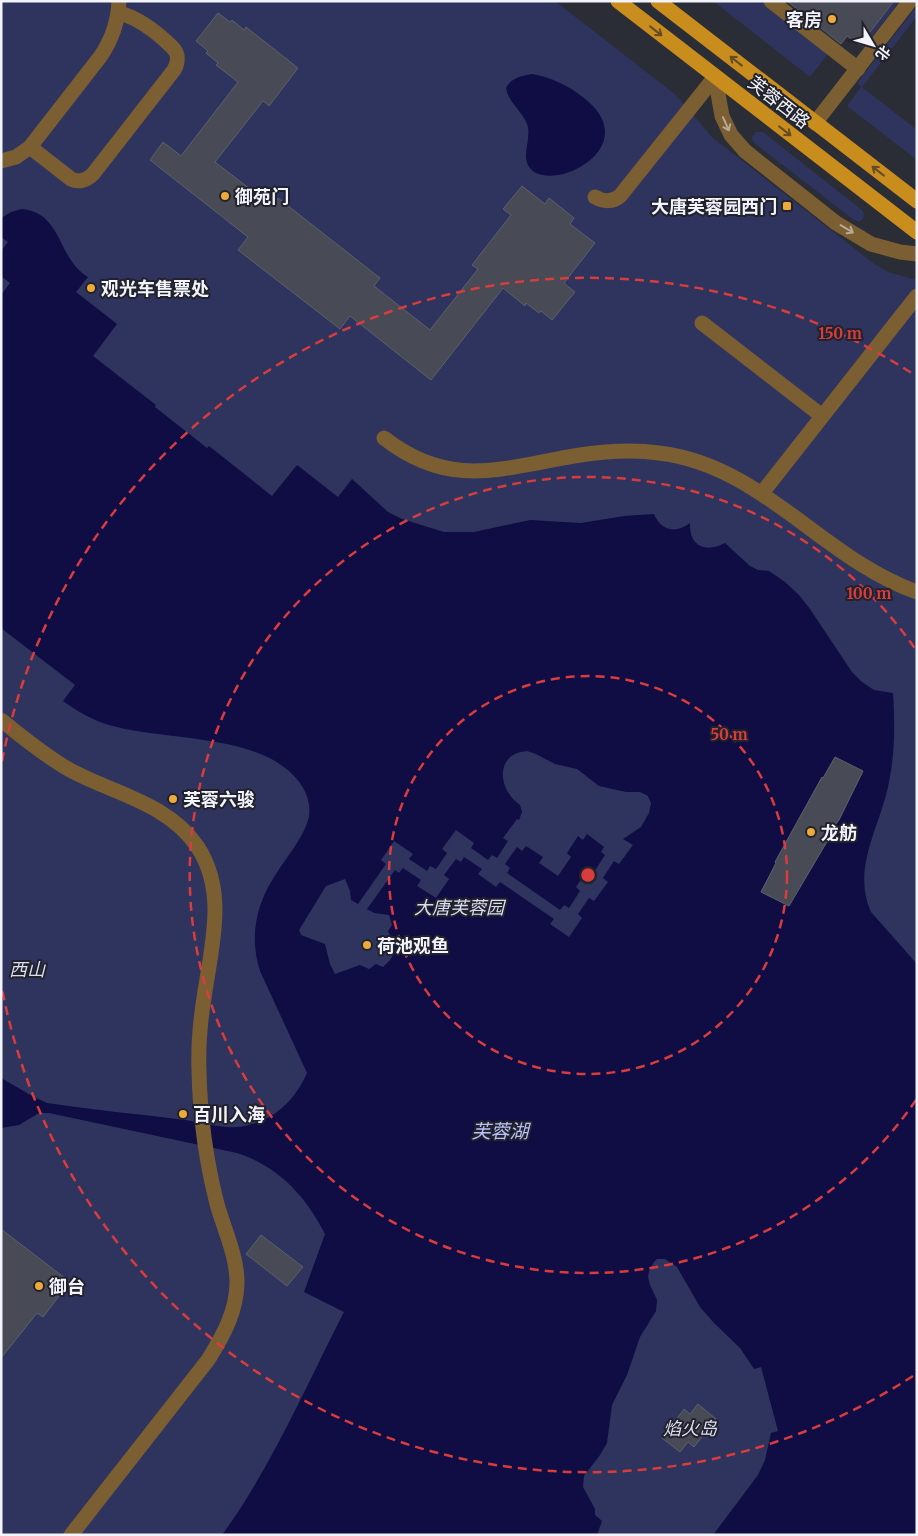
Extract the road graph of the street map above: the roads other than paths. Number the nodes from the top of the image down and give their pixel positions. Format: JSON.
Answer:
{"nodes":[{"id":1,"x":618,"y":1,"type":"edge"},
{"id":2,"x":658,"y":1,"type":"edge"},
{"id":3,"x":772,"y":1,"type":"edge"},
{"id":4,"x":910,"y":1,"type":"edge"},
{"id":5,"x":119,"y":7,"type":"edge"},
{"id":6,"x":858,"y":69,"type":"junction"},
{"id":7,"x":715,"y":77,"type":"junction"},
{"id":8,"x":815,"y":123,"type":"junction"},
{"id":9,"x":30,"y":147,"type":"junction"},
{"id":10,"x":1,"y":162,"type":"edge"},
{"id":11,"x":595,"y":197,"type":"dead end"},
{"id":12,"x":917,"y":201,"type":"edge"},
{"id":13,"x":917,"y":232,"type":"edge"},
{"id":14,"x":917,"y":254,"type":"edge"},
{"id":15,"x":917,"y":296,"type":"edge"},
{"id":16,"x":702,"y":323,"type":"dead end"},
{"id":17,"x":822,"y":416,"type":"junction"},
{"id":18,"x":384,"y":438,"type":"dead end"},
{"id":19,"x":762,"y":493,"type":"junction"},
{"id":20,"x":917,"y":592,"type":"edge"},
{"id":21,"x":1,"y":720,"type":"edge"},
{"id":22,"x":72,"y":1535,"type":"edge"}],
"edges":[{"from":1,"to":7,"type":"main road","name":"芙蓉西路","one_way":true},
{"from":8,"to":2,"type":"main road","name":"芙蓉西路","one_way":true},
{"from":3,"to":6,"type":"street"},
{"from":4,"to":6,"type":"street"},
{"from":5,"to":9,"type":"street"},
{"from":5,"to":9,"type":"street"},
{"from":6,"to":8,"type":"street"},
{"from":7,"to":11,"type":"street"},
{"from":7,"to":13,"type":"main road","name":"芙蓉西路","one_way":true},
{"from":7,"to":14,"type":"street","one_way":true},
{"from":12,"to":8,"type":"main road","name":"芙蓉西路","one_way":true},
{"from":9,"to":10,"type":"street"},
{"from":15,"to":17,"type":"street"},
{"from":16,"to":17,"type":"street"},
{"from":17,"to":19,"type":"street"},
{"from":18,"to":19,"type":"street"},
{"from":19,"to":20,"type":"street"},
{"from":21,"to":22,"type":"street"}]}
